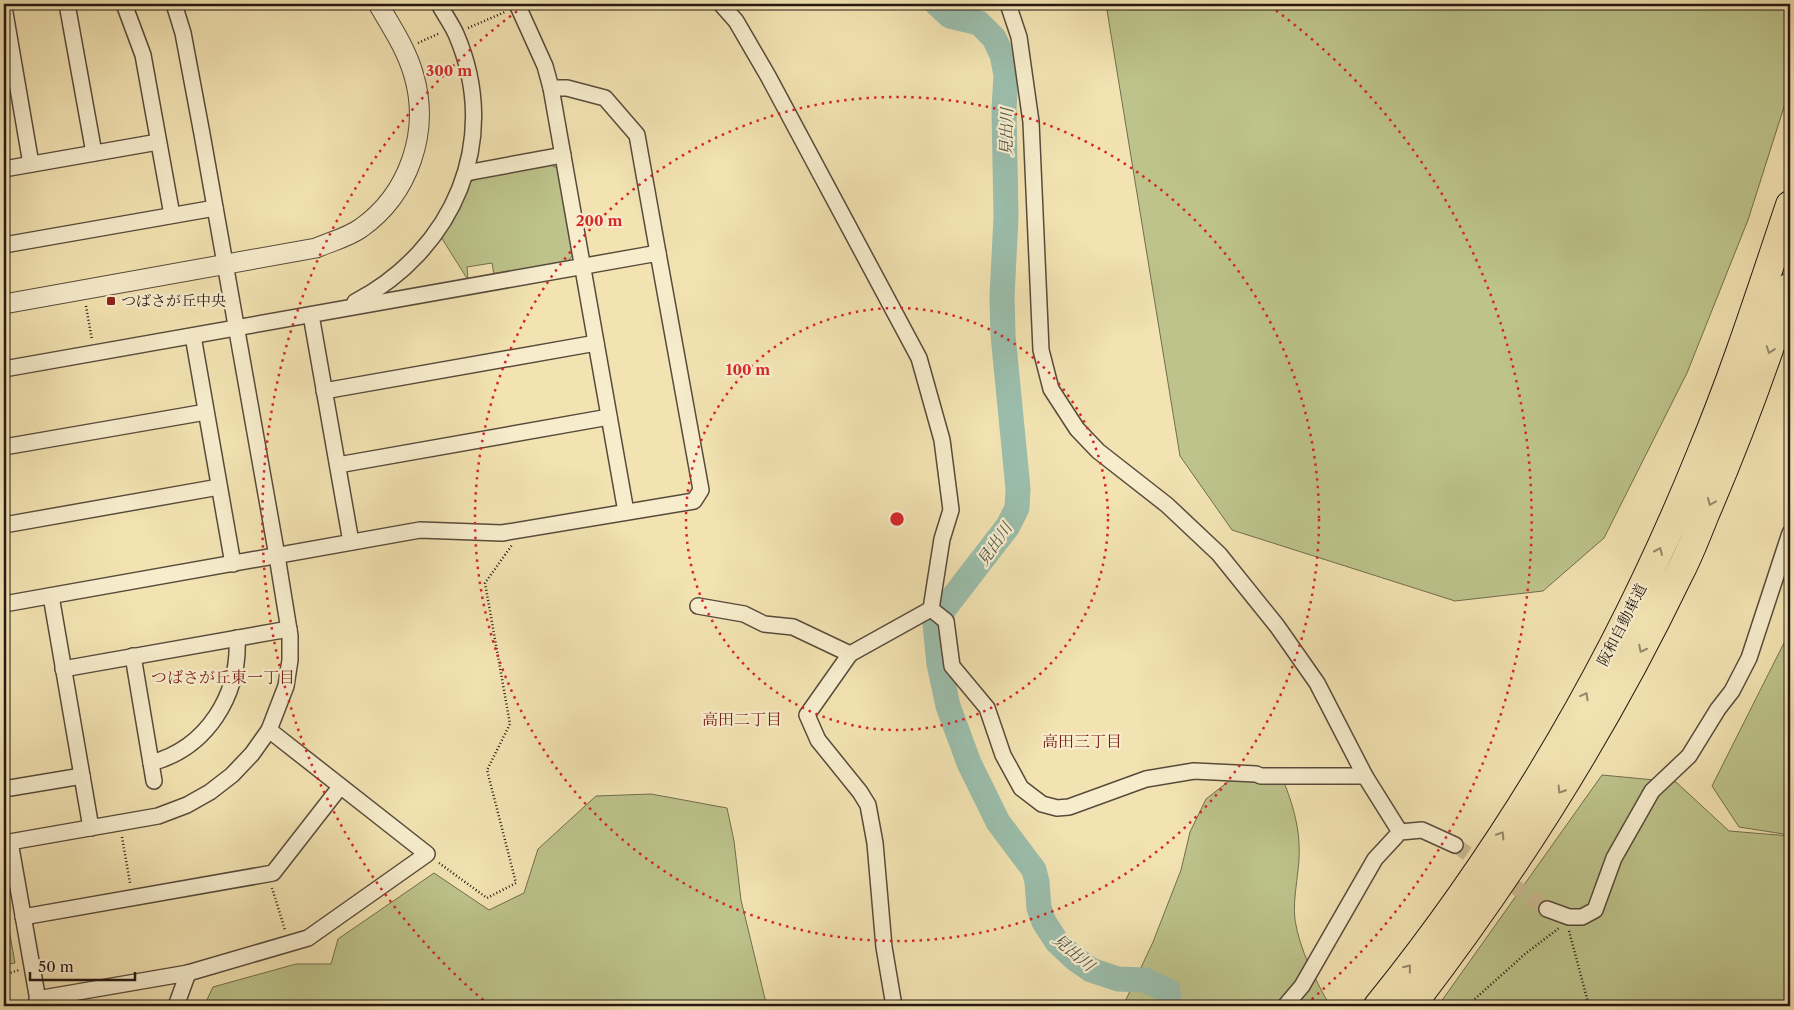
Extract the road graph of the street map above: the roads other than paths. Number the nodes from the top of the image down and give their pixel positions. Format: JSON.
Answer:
{"nodes":[{"id":1,"x":71,"y":4,"type":"edge"},
{"id":2,"x":124,"y":4,"type":"edge"},
{"id":3,"x":174,"y":4,"type":"edge"},
{"id":4,"x":378,"y":4,"type":"edge"},
{"id":5,"x":439,"y":4,"type":"edge"},
{"id":6,"x":721,"y":4,"type":"edge"},
{"id":7,"x":1008,"y":4,"type":"edge"},
{"id":8,"x":518,"y":5,"type":"edge"},
{"id":9,"x":4,"y":7,"type":"edge"},
{"id":10,"x":551,"y":88,"type":"junction"},
{"id":11,"x":158,"y":142,"type":"junction"},
{"id":12,"x":94,"y":153,"type":"junction"},
{"id":13,"x":563,"y":155,"type":"junction"},
{"id":14,"x":31,"y":164,"type":"junction"},
{"id":15,"x":4,"y":169,"type":"edge"},
{"id":16,"x":466,"y":174,"type":"junction"},
{"id":17,"x":1790,"y":205,"type":"edge"},
{"id":18,"x":215,"y":208,"type":"junction"},
{"id":19,"x":172,"y":215,"type":"junction"},
{"id":20,"x":4,"y":245,"type":"edge"},
{"id":21,"x":658,"y":252,"type":"junction"},
{"id":22,"x":225,"y":265,"type":"junction"},
{"id":23,"x":583,"y":266,"type":"junction"},
{"id":24,"x":1790,"y":287,"type":"edge"},
{"id":25,"x":4,"y":304,"type":"edge"},
{"id":26,"x":340,"y":310,"type":"junction"},
{"id":27,"x":311,"y":315,"type":"junction"},
{"id":28,"x":236,"y":328,"type":"junction"},
{"id":29,"x":192,"y":336,"type":"junction"},
{"id":30,"x":596,"y":343,"type":"junction"},
{"id":31,"x":4,"y":369,"type":"edge"},
{"id":32,"x":324,"y":391,"type":"junction"},
{"id":33,"x":206,"y":412,"type":"junction"},
{"id":34,"x":609,"y":417,"type":"junction"},
{"id":35,"x":4,"y":447,"type":"edge"},
{"id":36,"x":338,"y":465,"type":"junction"},
{"id":37,"x":219,"y":487,"type":"junction"},
{"id":38,"x":626,"y":512,"type":"junction"},
{"id":39,"x":4,"y":525,"type":"edge"},
{"id":40,"x":1790,"y":534,"type":"edge"},
{"id":41,"x":351,"y":542,"type":"junction"},
{"id":42,"x":277,"y":556,"type":"junction"},
{"id":43,"x":233,"y":564,"type":"junction"},
{"id":44,"x":50,"y":596,"type":"junction"},
{"id":45,"x":4,"y":604,"type":"edge"},
{"id":46,"x":698,"y":606,"type":"dead end"},
{"id":47,"x":931,"y":609,"type":"junction"},
{"id":48,"x":289,"y":629,"type":"junction"},
{"id":49,"x":237,"y":638,"type":"junction"},
{"id":50,"x":850,"y":654,"type":"junction"},
{"id":51,"x":133,"y":656,"type":"junction"},
{"id":52,"x":63,"y":669,"type":"junction"},
{"id":53,"x":269,"y":730,"type":"junction"},
{"id":54,"x":152,"y":763,"type":"junction"},
{"id":55,"x":82,"y":776,"type":"junction"},
{"id":56,"x":1364,"y":776,"type":"junction"},
{"id":57,"x":154,"y":781,"type":"dead end"},
{"id":58,"x":4,"y":786,"type":"edge"},
{"id":59,"x":340,"y":787,"type":"junction"},
{"id":60,"x":91,"y":828,"type":"junction"},
{"id":61,"x":1400,"y":832,"type":"junction"},
{"id":62,"x":7,"y":842,"type":"edge"},
{"id":63,"x":1455,"y":845,"type":"tunnel mouth"},
{"id":64,"x":1547,"y":909,"type":"tunnel mouth"},
{"id":65,"x":23,"y":918,"type":"junction"},
{"id":66,"x":188,"y":972,"type":"junction"},
{"id":67,"x":38,"y":1002,"type":"edge"},
{"id":68,"x":176,"y":1006,"type":"edge"},
{"id":69,"x":894,"y":1006,"type":"edge"},
{"id":70,"x":1285,"y":1006,"type":"edge"},
{"id":71,"x":1378,"y":1006,"type":"edge"},
{"id":72,"x":1411,"y":1006,"type":"edge"}],
"edges":[{"from":1,"to":12,"type":"street"},
{"from":2,"to":11,"type":"street"},
{"from":3,"to":18,"type":"street"},
{"from":4,"to":22,"type":"street"},
{"from":5,"to":16,"type":"street"},
{"from":6,"to":47,"type":"street"},
{"from":7,"to":56,"type":"street"},
{"from":8,"to":10,"type":"street"},
{"from":9,"to":14,"type":"street"},
{"from":10,"to":13,"type":"street"},
{"from":10,"to":21,"type":"street"},
{"from":11,"to":12,"type":"street"},
{"from":11,"to":19,"type":"street"},
{"from":12,"to":14,"type":"street"},
{"from":13,"to":16,"type":"street"},
{"from":13,"to":23,"type":"street"},
{"from":14,"to":15,"type":"street"},
{"from":16,"to":26,"type":"street"},
{"from":71,"to":17,"type":"highway","name":"阪和自動車道","one_way":true},
{"from":18,"to":19,"type":"street"},
{"from":18,"to":22,"type":"street"},
{"from":19,"to":20,"type":"street"},
{"from":21,"to":23,"type":"street"},
{"from":21,"to":38,"type":"street"},
{"from":22,"to":25,"type":"street"},
{"from":22,"to":28,"type":"street"},
{"from":23,"to":26,"type":"street"},
{"from":23,"to":30,"type":"street"},
{"from":24,"to":72,"type":"highway","name":"阪和自動車道","one_way":true},
{"from":26,"to":27,"type":"street"},
{"from":27,"to":28,"type":"street"},
{"from":27,"to":32,"type":"street"},
{"from":28,"to":29,"type":"street"},
{"from":28,"to":42,"type":"street"},
{"from":29,"to":31,"type":"street"},
{"from":29,"to":33,"type":"street"},
{"from":30,"to":32,"type":"street"},
{"from":30,"to":34,"type":"street"},
{"from":32,"to":36,"type":"street"},
{"from":33,"to":35,"type":"street"},
{"from":33,"to":37,"type":"street"},
{"from":34,"to":36,"type":"street"},
{"from":34,"to":38,"type":"street"},
{"from":36,"to":41,"type":"street"},
{"from":37,"to":39,"type":"street"},
{"from":37,"to":43,"type":"street"},
{"from":38,"to":41,"type":"street"},
{"from":40,"to":64,"type":"street"},
{"from":41,"to":42,"type":"street"},
{"from":42,"to":43,"type":"street"},
{"from":42,"to":48,"type":"street"},
{"from":43,"to":44,"type":"street"},
{"from":44,"to":45,"type":"street"},
{"from":44,"to":52,"type":"street"},
{"from":46,"to":50,"type":"street"},
{"from":47,"to":50,"type":"street"},
{"from":47,"to":56,"type":"street"},
{"from":48,"to":49,"type":"street"},
{"from":48,"to":53,"type":"street"},
{"from":49,"to":51,"type":"street"},
{"from":49,"to":54,"type":"street"},
{"from":50,"to":69,"type":"street"},
{"from":51,"to":52,"type":"street"},
{"from":51,"to":54,"type":"street"},
{"from":52,"to":55,"type":"street"},
{"from":53,"to":59,"type":"street"},
{"from":53,"to":60,"type":"street"},
{"from":54,"to":57,"type":"street"},
{"from":55,"to":58,"type":"street"},
{"from":55,"to":60,"type":"street"},
{"from":56,"to":61,"type":"street"},
{"from":59,"to":65,"type":"street"},
{"from":59,"to":66,"type":"street"},
{"from":60,"to":62,"type":"street"},
{"from":61,"to":63,"type":"street"},
{"from":61,"to":70,"type":"street"},
{"from":62,"to":65,"type":"street"},
{"from":65,"to":67,"type":"street"},
{"from":66,"to":67,"type":"street"},
{"from":66,"to":68,"type":"street"}]}
